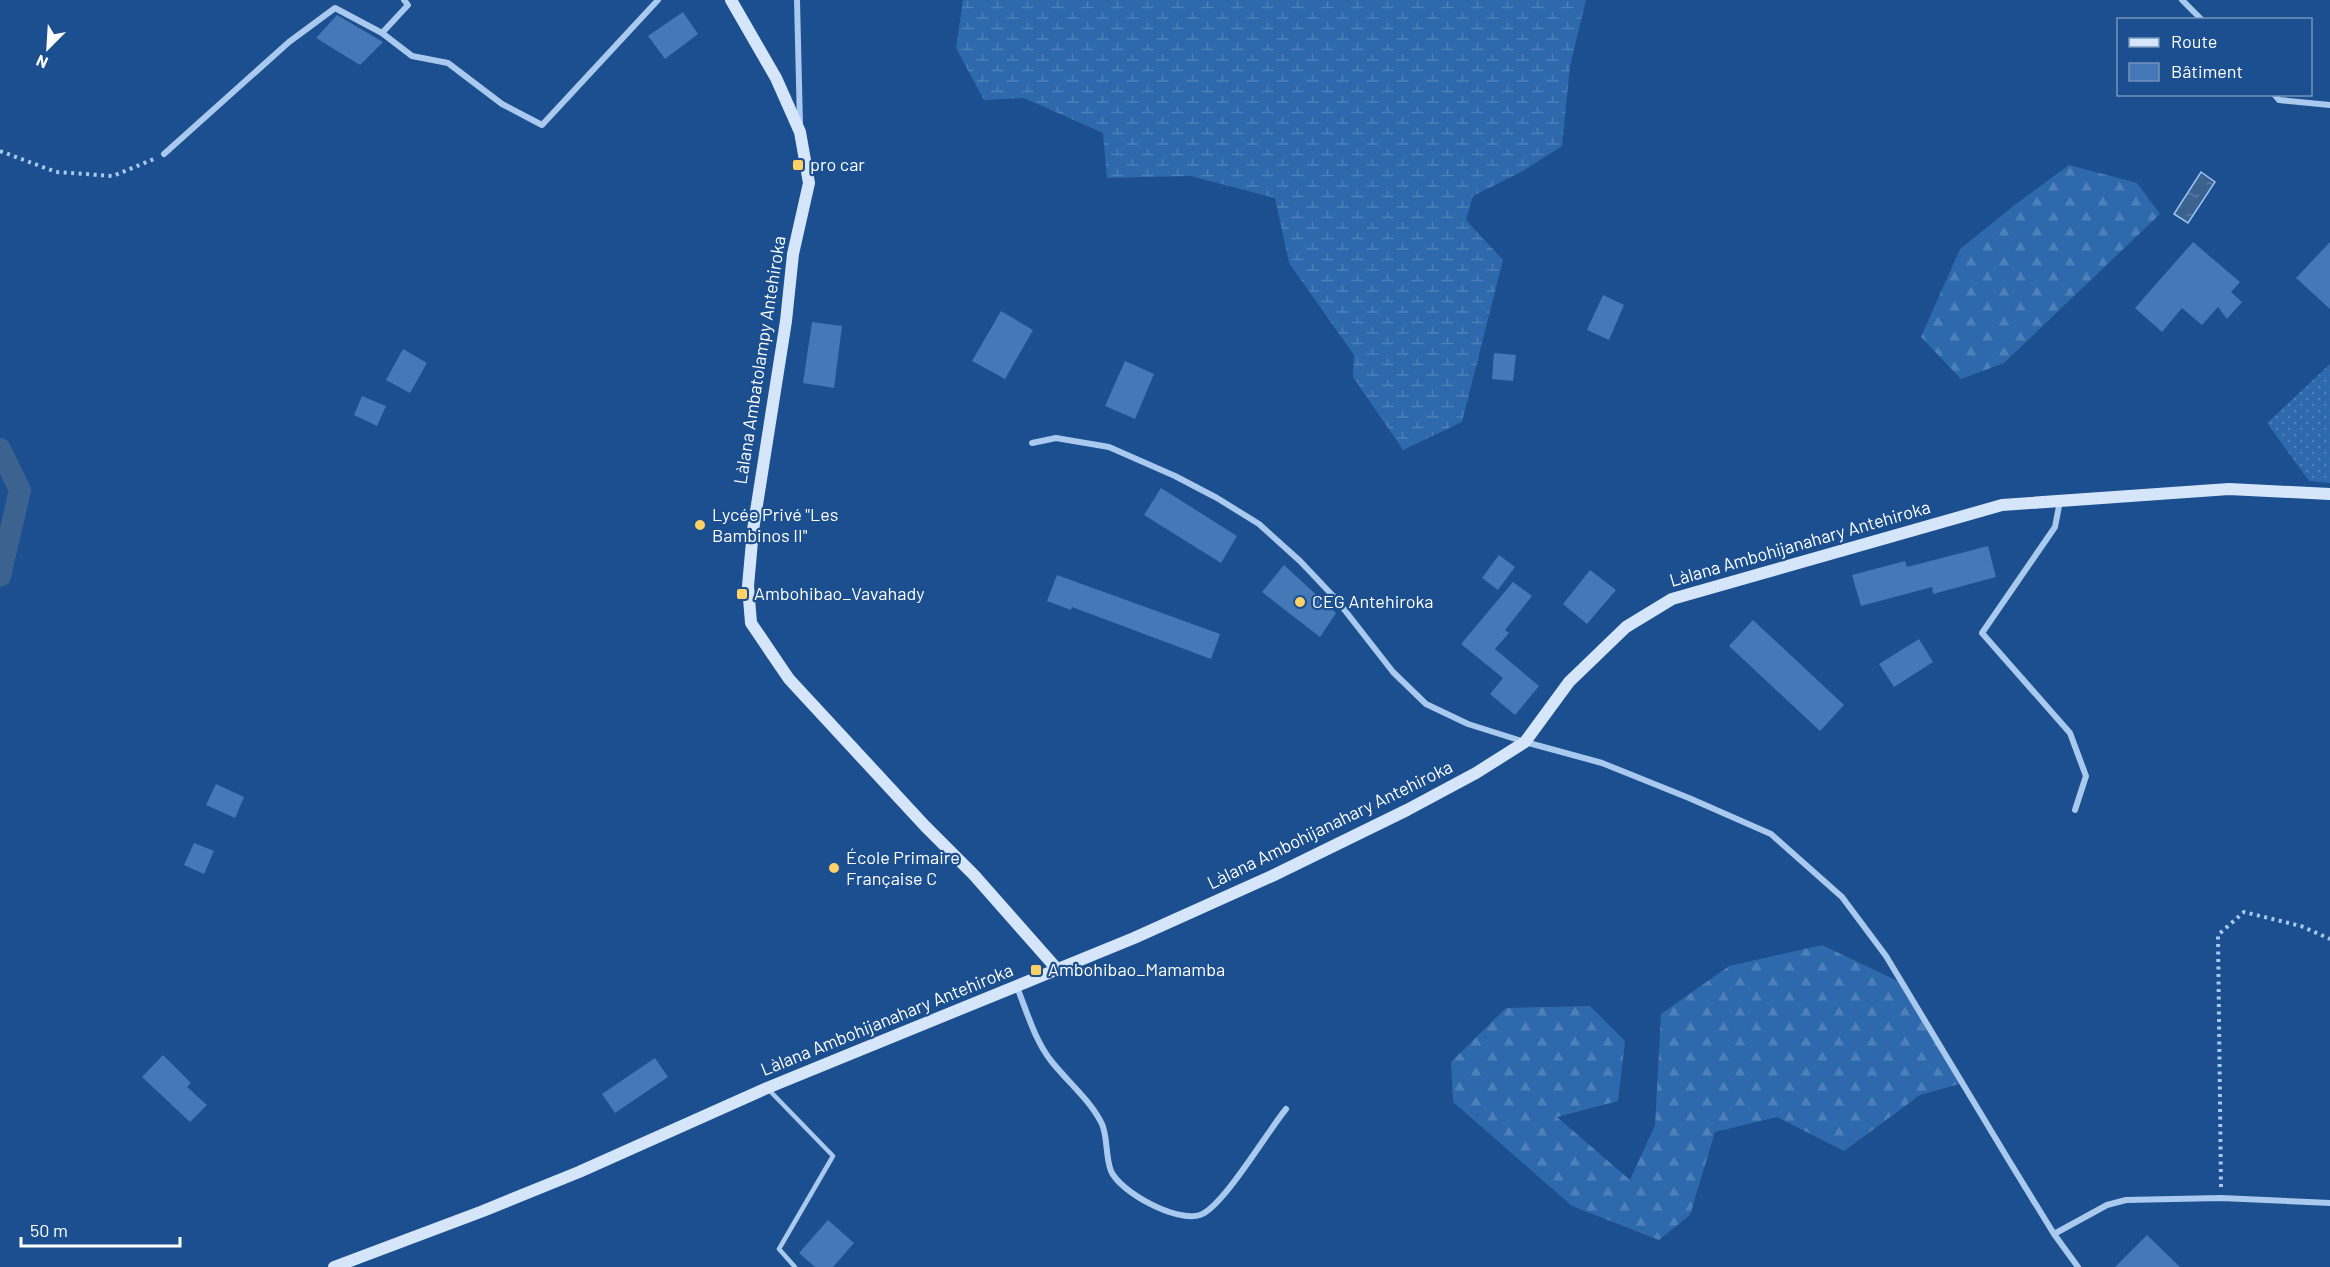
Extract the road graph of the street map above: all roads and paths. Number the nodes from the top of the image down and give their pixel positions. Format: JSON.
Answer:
{"nodes":[{"id":1,"x":404,"y":0,"type":"edge"},
{"id":2,"x":658,"y":0,"type":"edge"},
{"id":3,"x":730,"y":0,"type":"edge"},
{"id":4,"x":797,"y":0,"type":"edge"},
{"id":5,"x":2182,"y":0,"type":"edge"},
{"id":6,"x":2200,"y":18,"type":"edge"},
{"id":7,"x":382,"y":33,"type":"junction"},
{"id":8,"x":2276,"y":96,"type":"edge"},
{"id":9,"x":2330,"y":105,"type":"edge"},
{"id":10,"x":800,"y":132,"type":"junction"},
{"id":11,"x":0,"y":152,"type":"edge"},
{"id":12,"x":164,"y":154,"type":"joint"},
{"id":13,"x":1032,"y":442,"type":"dead end"},
{"id":14,"x":2330,"y":494,"type":"edge"},
{"id":15,"x":2060,"y":501,"type":"junction"},
{"id":16,"x":1525,"y":742,"type":"junction"},
{"id":17,"x":2075,"y":810,"type":"dead end"},
{"id":18,"x":2330,"y":939,"type":"edge"},
{"id":19,"x":1057,"y":969,"type":"junction"},
{"id":20,"x":1017,"y":987,"type":"junction"},
{"id":21,"x":767,"y":1088,"type":"junction"},
{"id":22,"x":1286,"y":1109,"type":"dead end"},
{"id":23,"x":2221,"y":1198,"type":"junction"},
{"id":24,"x":2330,"y":1203,"type":"edge"},
{"id":25,"x":2054,"y":1234,"type":"junction"},
{"id":26,"x":334,"y":1267,"type":"edge"},
{"id":27,"x":795,"y":1267,"type":"edge"},
{"id":28,"x":2078,"y":1267,"type":"edge"}],
"edges":[{"from":1,"to":7,"type":"street"},
{"from":2,"to":7,"type":"street"},
{"from":3,"to":10,"type":"street","name":"Làlana Ambatolampy Antehiroka"},
{"from":4,"to":10,"type":"street"},
{"from":5,"to":6,"type":"street"},
{"from":7,"to":12,"type":"street"},
{"from":8,"to":9,"type":"street"},
{"from":10,"to":19,"type":"street","name":"Làlana Ambatolampy Antehiroka"},
{"from":11,"to":12,"type":"path"},
{"from":13,"to":16,"type":"street"},
{"from":14,"to":15,"type":"street","name":"Làlana Ambohijanahary Antehiroka"},
{"from":15,"to":16,"type":"street","name":"Làlana Ambohijanahary Antehiroka"},
{"from":15,"to":17,"type":"street"},
{"from":16,"to":19,"type":"street","name":"Làlana Ambohijanahary Antehiroka"},
{"from":16,"to":25,"type":"street"},
{"from":18,"to":23,"type":"path"},
{"from":19,"to":20,"type":"street","name":"Làlana Ambohijanahary Antehiroka"},
{"from":20,"to":21,"type":"street","name":"Làlana Ambohijanahary Antehiroka"},
{"from":20,"to":22,"type":"street"},
{"from":21,"to":26,"type":"street","name":"Làlana Ambohijanahary Antehiroka"},
{"from":21,"to":27,"type":"lane"},
{"from":23,"to":24,"type":"street"},
{"from":23,"to":25,"type":"street"},
{"from":25,"to":28,"type":"street"}]}
